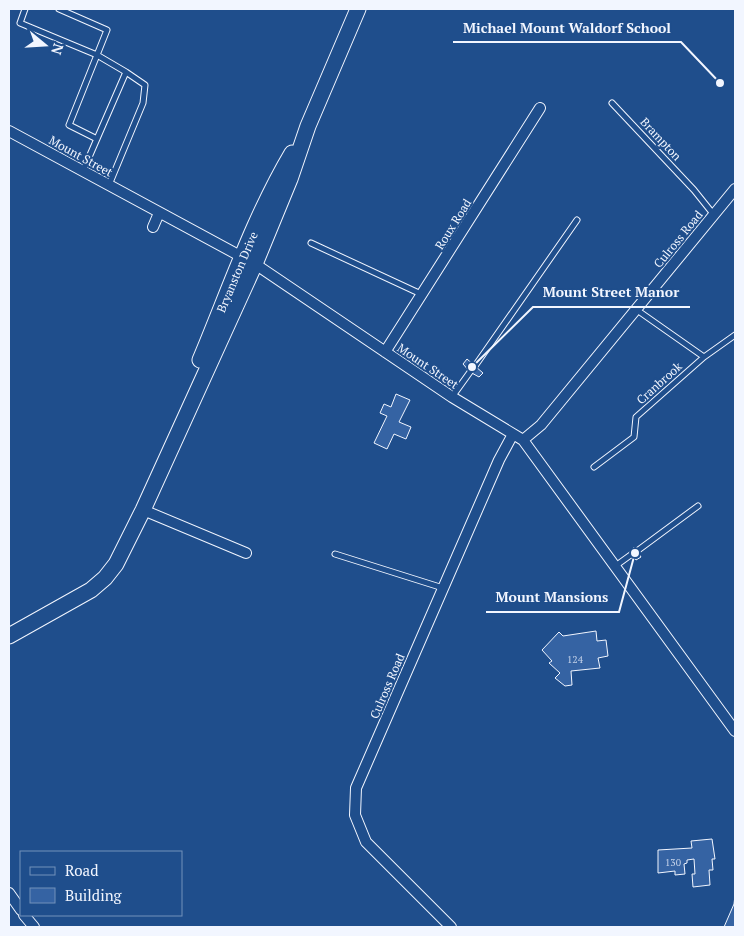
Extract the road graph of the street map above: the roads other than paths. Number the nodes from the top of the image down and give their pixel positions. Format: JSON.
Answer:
{"nodes":[{"id":1,"x":25,"y":9,"type":"edge"},
{"id":2,"x":59,"y":9,"type":"edge"},
{"id":3,"x":358,"y":9,"type":"edge"},
{"id":4,"x":97,"y":56,"type":"junction"},
{"id":5,"x":126,"y":72,"type":"junction"},
{"id":6,"x":612,"y":103,"type":"dead end"},
{"id":7,"x":540,"y":108,"type":"dead end"},
{"id":8,"x":9,"y":131,"type":"edge"},
{"id":9,"x":97,"y":139,"type":"junction"},
{"id":10,"x":83,"y":171,"type":"junction"},
{"id":11,"x":109,"y":186,"type":"junction"},
{"id":12,"x":735,"y":189,"type":"edge"},
{"id":13,"x":159,"y":213,"type":"junction"},
{"id":14,"x":714,"y":215,"type":"junction"},
{"id":15,"x":577,"y":220,"type":"dead end"},
{"id":16,"x":153,"y":227,"type":"dead end"},
{"id":17,"x":311,"y":243,"type":"dead end"},
{"id":18,"x":248,"y":261,"type":"junction"},
{"id":19,"x":422,"y":295,"type":"junction"},
{"id":20,"x":637,"y":310,"type":"junction"},
{"id":21,"x":735,"y":335,"type":"edge"},
{"id":22,"x":385,"y":352,"type":"junction"},
{"id":23,"x":704,"y":356,"type":"junction"},
{"id":24,"x":475,"y":366,"type":"dead end"},
{"id":25,"x":470,"y":372,"type":"dead end"},
{"id":26,"x":452,"y":397,"type":"junction"},
{"id":27,"x":513,"y":434,"type":"junction"},
{"id":28,"x":523,"y":440,"type":"junction"},
{"id":29,"x":594,"y":467,"type":"dead end"},
{"id":30,"x":698,"y":506,"type":"dead end"},
{"id":31,"x":143,"y":510,"type":"junction"},
{"id":32,"x":246,"y":553,"type":"dead end"},
{"id":33,"x":335,"y":554,"type":"dead end"},
{"id":34,"x":614,"y":567,"type":"junction"},
{"id":35,"x":443,"y":588,"type":"junction"},
{"id":36,"x":9,"y":636,"type":"edge"},
{"id":37,"x":735,"y":731,"type":"edge"},
{"id":38,"x":9,"y":893,"type":"edge"},
{"id":39,"x":20,"y":909,"type":"edge"},
{"id":40,"x":25,"y":916,"type":"edge"},
{"id":41,"x":34,"y":927,"type":"edge"},
{"id":42,"x":450,"y":927,"type":"edge"}],
"edges":[{"from":1,"to":4,"type":"lane"},
{"from":2,"to":4,"type":"lane"},
{"from":3,"to":18,"type":"main road","name":"Bryanston Drive"},
{"from":4,"to":5,"type":"lane"},
{"from":4,"to":9,"type":"lane"},
{"from":5,"to":9,"type":"lane"},
{"from":5,"to":11,"type":"lane"},
{"from":6,"to":14,"type":"lane","name":"Brampton"},
{"from":7,"to":19,"type":"street","name":"Roux Road"},
{"from":8,"to":10,"type":"street","name":"Mount Street"},
{"from":9,"to":10,"type":"lane"},
{"from":10,"to":11,"type":"street","name":"Mount Street"},
{"from":11,"to":13,"type":"street","name":"Mount Street"},
{"from":12,"to":14,"type":"street","name":"Culross Road"},
{"from":13,"to":16,"type":"street"},
{"from":13,"to":18,"type":"street","name":"Mount Street"},
{"from":14,"to":20,"type":"street","name":"Culross Road"},
{"from":15,"to":24,"type":"lane"},
{"from":17,"to":19,"type":"lane"},
{"from":18,"to":22,"type":"street","name":"Mount Street"},
{"from":18,"to":31,"type":"main road","name":"Bryanston Drive"},
{"from":19,"to":22,"type":"street","name":"Roux Road"},
{"from":20,"to":23,"type":"lane"},
{"from":20,"to":28,"type":"street","name":"Culross Road"},
{"from":21,"to":23,"type":"lane","name":"Cranbrook"},
{"from":22,"to":26,"type":"street","name":"Mount Street"},
{"from":23,"to":29,"type":"lane","name":"Cranbrook"},
{"from":25,"to":26,"type":"lane"},
{"from":26,"to":27,"type":"street","name":"Mount Street"},
{"from":27,"to":28,"type":"street","name":"Mount Street"},
{"from":27,"to":35,"type":"street","name":"Culross Road"},
{"from":28,"to":34,"type":"street","name":"Mount Street"},
{"from":30,"to":34,"type":"lane"},
{"from":31,"to":32,"type":"street"},
{"from":31,"to":36,"type":"main road","name":"Bryanston Drive"},
{"from":33,"to":35,"type":"lane"},
{"from":34,"to":37,"type":"street","name":"Mount Street"},
{"from":35,"to":42,"type":"street","name":"Culross Road"},
{"from":38,"to":39,"type":"street"},
{"from":40,"to":41,"type":"street"}]}
